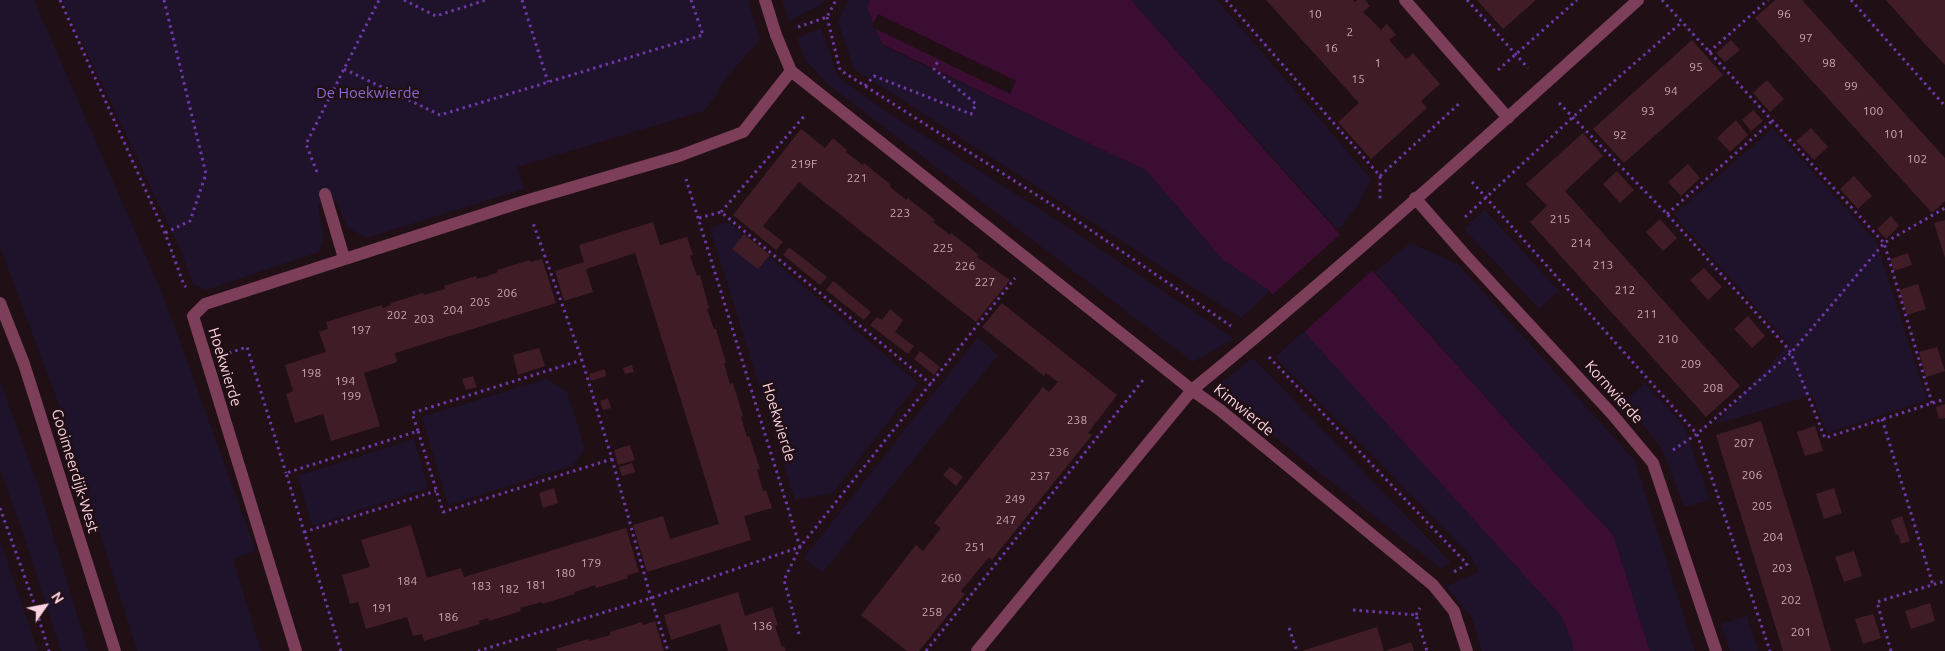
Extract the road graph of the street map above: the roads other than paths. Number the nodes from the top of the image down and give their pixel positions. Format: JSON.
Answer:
{"nodes":[{"id":1,"x":765,"y":0,"type":"edge"},
{"id":2,"x":1405,"y":0,"type":"edge"},
{"id":3,"x":1638,"y":0,"type":"edge"},
{"id":4,"x":791,"y":71,"type":"junction"},
{"id":5,"x":1508,"y":118,"type":"junction"},
{"id":6,"x":325,"y":194,"type":"road end"},
{"id":7,"x":1415,"y":198,"type":"junction"},
{"id":8,"x":344,"y":258,"type":"junction"},
{"id":9,"x":0,"y":303,"type":"edge"},
{"id":10,"x":1192,"y":390,"type":"junction"},
{"id":11,"x":115,"y":651,"type":"edge"},
{"id":12,"x":296,"y":651,"type":"edge"},
{"id":13,"x":978,"y":651,"type":"edge"},
{"id":14,"x":1466,"y":651,"type":"edge"},
{"id":15,"x":1716,"y":651,"type":"edge"}],
"edges":[{"from":1,"to":4,"type":"street"},
{"from":2,"to":5,"type":"street"},
{"from":3,"to":5,"type":"street"},
{"from":4,"to":8,"type":"street"},
{"from":4,"to":10,"type":"street"},
{"from":5,"to":7,"type":"street"},
{"from":6,"to":8,"type":"street"},
{"from":7,"to":10,"type":"street"},
{"from":7,"to":15,"type":"street","name":"Kornwierde"},
{"from":8,"to":12,"type":"street","name":"Hoekwierde"},
{"from":9,"to":11,"type":"street","name":"Gooimeerdijk-West"},
{"from":10,"to":13,"type":"street","name":"Kimwierde"},
{"from":10,"to":14,"type":"street","name":"Kimwierde"}]}
